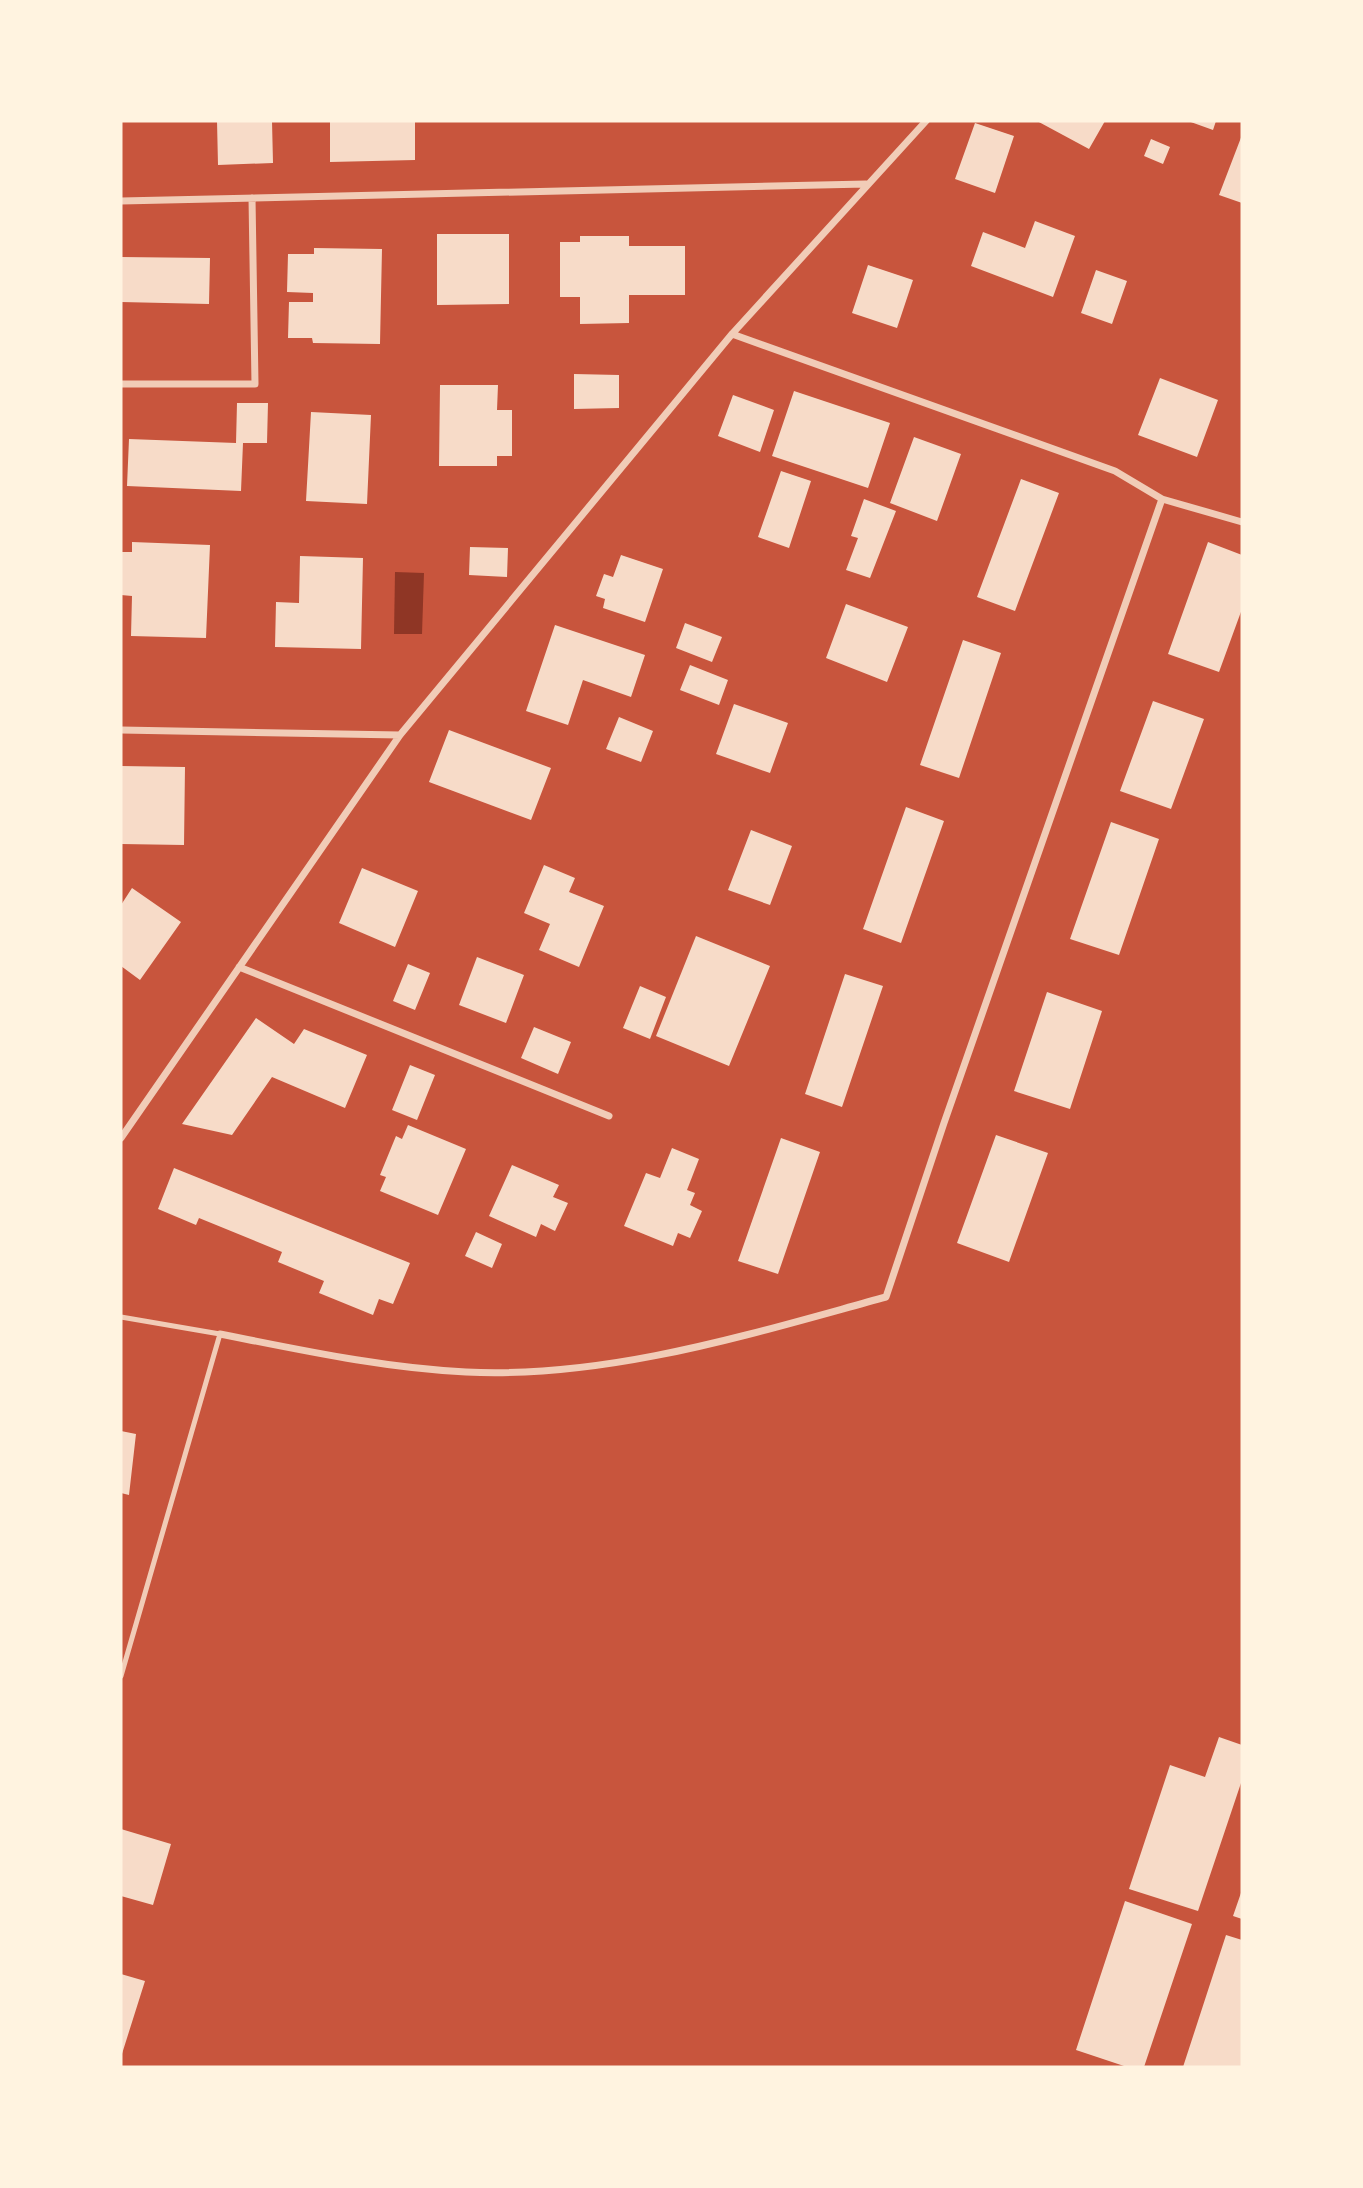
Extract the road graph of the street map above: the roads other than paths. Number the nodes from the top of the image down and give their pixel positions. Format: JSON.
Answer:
{"nodes":[{"id":1,"x":926,"y":121,"type":"edge"},
{"id":2,"x":866,"y":184,"type":"junction"},
{"id":3,"x":252,"y":198,"type":"junction"},
{"id":4,"x":121,"y":201,"type":"edge"},
{"id":5,"x":732,"y":334,"type":"junction"},
{"id":6,"x":121,"y":384,"type":"edge"},
{"id":7,"x":1162,"y":499,"type":"junction"},
{"id":8,"x":1242,"y":522,"type":"edge"},
{"id":9,"x":121,"y":730,"type":"edge"},
{"id":10,"x":400,"y":735,"type":"junction"},
{"id":11,"x":239,"y":967,"type":"junction"},
{"id":12,"x":609,"y":1116,"type":"dead end"},
{"id":13,"x":121,"y":1138,"type":"edge"},
{"id":14,"x":121,"y":1317,"type":"edge"},
{"id":15,"x":220,"y":1334,"type":"junction"},
{"id":16,"x":121,"y":1676,"type":"edge"}],
"edges":[{"from":1,"to":2,"type":"street"},
{"from":2,"to":3,"type":"street"},
{"from":2,"to":5,"type":"street"},
{"from":3,"to":4,"type":"street"},
{"from":3,"to":6,"type":"street"},
{"from":5,"to":7,"type":"street"},
{"from":5,"to":10,"type":"street"},
{"from":7,"to":8,"type":"street"},
{"from":7,"to":15,"type":"street"},
{"from":9,"to":10,"type":"street"},
{"from":10,"to":11,"type":"street"},
{"from":11,"to":12,"type":"street"},
{"from":11,"to":13,"type":"street"},
{"from":14,"to":15,"type":"lane"},
{"from":15,"to":16,"type":"lane"}]}
